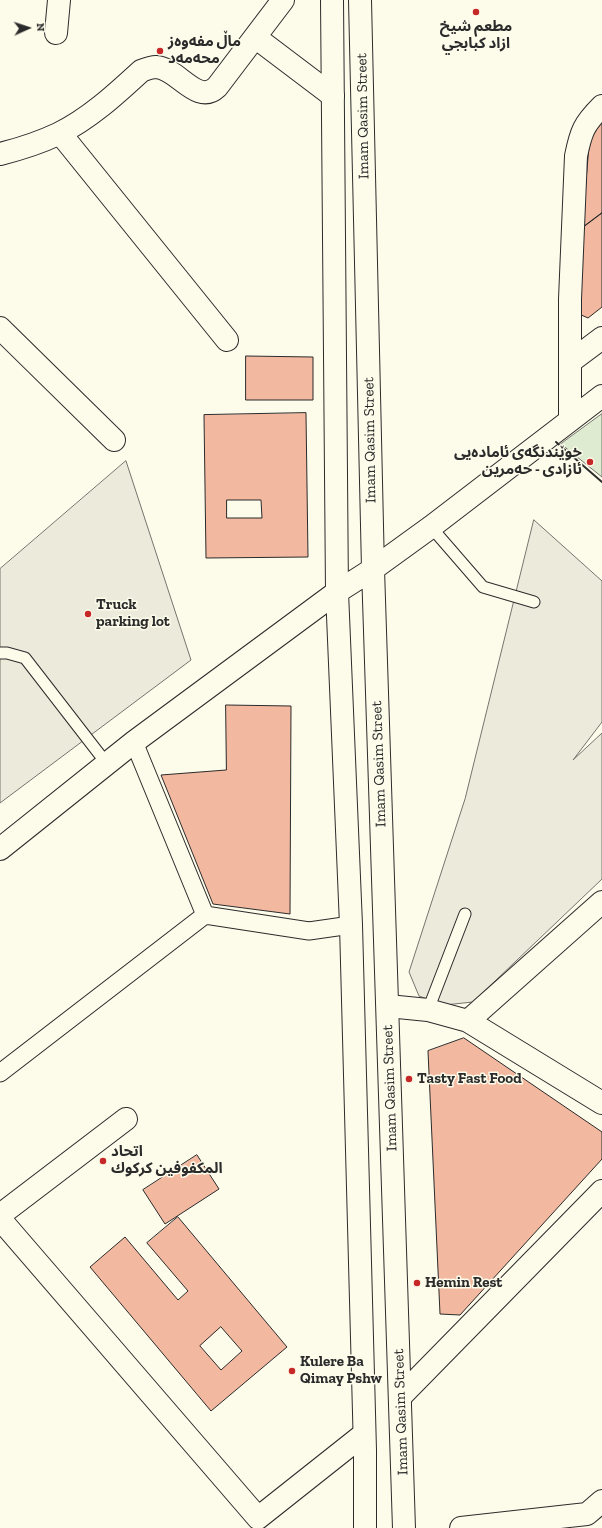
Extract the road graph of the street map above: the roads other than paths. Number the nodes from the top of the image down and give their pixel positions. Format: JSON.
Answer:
{"nodes":[{"id":1,"x":59,"y":0,"type":"edge"},
{"id":2,"x":283,"y":0,"type":"edge"},
{"id":3,"x":332,"y":0,"type":"edge"},
{"id":4,"x":360,"y":0,"type":"edge"},
{"id":5,"x":56,"y":33,"type":"dead end"},
{"id":6,"x":255,"y":37,"type":"junction"},
{"id":7,"x":334,"y":96,"type":"junction"},
{"id":8,"x":602,"y":106,"type":"edge"},
{"id":9,"x":60,"y":133,"type":"junction"},
{"id":10,"x":0,"y":154,"type":"edge"},
{"id":11,"x":0,"y":328,"type":"edge"},
{"id":12,"x":602,"y":338,"type":"edge"},
{"id":13,"x":227,"y":340,"type":"dead end"},
{"id":14,"x":570,"y":362,"type":"junction"},
{"id":15,"x":602,"y":396,"type":"edge"},
{"id":16,"x":570,"y":420,"type":"junction"},
{"id":17,"x":114,"y":440,"type":"dead end"},
{"id":18,"x":431,"y":528,"type":"junction"},
{"id":19,"x":373,"y":569,"type":"junction"},
{"id":20,"x":338,"y":592,"type":"junction"},
{"id":21,"x":534,"y":602,"type":"dead end"},
{"id":22,"x":0,"y":653,"type":"edge"},
{"id":23,"x":134,"y":742,"type":"junction"},
{"id":24,"x":107,"y":764,"type":"junction"},
{"id":25,"x":0,"y":849,"type":"edge"},
{"id":26,"x":602,"y":902,"type":"edge"},
{"id":27,"x":465,"y":914,"type":"dead end"},
{"id":28,"x":205,"y":915,"type":"junction"},
{"id":29,"x":352,"y":924,"type":"junction"},
{"id":30,"x":388,"y":1006,"type":"junction"},
{"id":31,"x":428,"y":1010,"type":"junction"},
{"id":32,"x":468,"y":1021,"type":"junction"},
{"id":33,"x":0,"y":1072,"type":"edge"},
{"id":34,"x":602,"y":1103,"type":"edge"},
{"id":35,"x":126,"y":1119,"type":"dead end"},
{"id":36,"x":602,"y":1191,"type":"edge"},
{"id":37,"x":0,"y":1215,"type":"edge"},
{"id":38,"x":0,"y":1219,"type":"edge"},
{"id":39,"x":400,"y":1397,"type":"junction"},
{"id":40,"x":364,"y":1442,"type":"junction"},
{"id":41,"x":597,"y":1513,"type":"edge"},
{"id":42,"x":352,"y":1528,"type":"edge"},
{"id":43,"x":365,"y":1528,"type":"edge"},
{"id":44,"x":404,"y":1528,"type":"edge"},
{"id":45,"x":461,"y":1528,"type":"edge"}],
"edges":[{"from":1,"to":5,"type":"street"},
{"from":2,"to":6,"type":"street"},
{"from":3,"to":7,"type":"street","name":"Imam Qasim Street"},
{"from":4,"to":19,"type":"street","name":"Imam Qasim Street"},
{"from":6,"to":7,"type":"street"},
{"from":6,"to":9,"type":"street"},
{"from":7,"to":20,"type":"street","name":"Imam Qasim Street"},
{"from":8,"to":14,"type":"street"},
{"from":9,"to":10,"type":"street"},
{"from":9,"to":13,"type":"street"},
{"from":11,"to":17,"type":"street"},
{"from":12,"to":14,"type":"street"},
{"from":14,"to":16,"type":"street"},
{"from":15,"to":16,"type":"street"},
{"from":16,"to":18,"type":"street"},
{"from":18,"to":19,"type":"street"},
{"from":18,"to":21,"type":"lane"},
{"from":19,"to":20,"type":"street"},
{"from":19,"to":30,"type":"street","name":"Imam Qasim Street"},
{"from":20,"to":23,"type":"street"},
{"from":20,"to":29,"type":"street","name":"Imam Qasim Street"},
{"from":22,"to":24,"type":"lane"},
{"from":23,"to":24,"type":"street"},
{"from":23,"to":28,"type":"street"},
{"from":24,"to":25,"type":"street"},
{"from":26,"to":32,"type":"street"},
{"from":27,"to":31,"type":"lane"},
{"from":28,"to":29,"type":"street"},
{"from":28,"to":33,"type":"street"},
{"from":29,"to":40,"type":"street","name":"Imam Qasim Street"},
{"from":30,"to":31,"type":"street"},
{"from":30,"to":39,"type":"street","name":"Imam Qasim Street"},
{"from":31,"to":32,"type":"street"},
{"from":32,"to":34,"type":"street"},
{"from":35,"to":37,"type":"street"},
{"from":36,"to":39,"type":"street"},
{"from":38,"to":40,"type":"street"},
{"from":39,"to":44,"type":"street","name":"Imam Qasim Street"},
{"from":40,"to":42,"type":"street"},
{"from":40,"to":43,"type":"street","name":"Imam Qasim Street"},
{"from":41,"to":45,"type":"street"}]}
